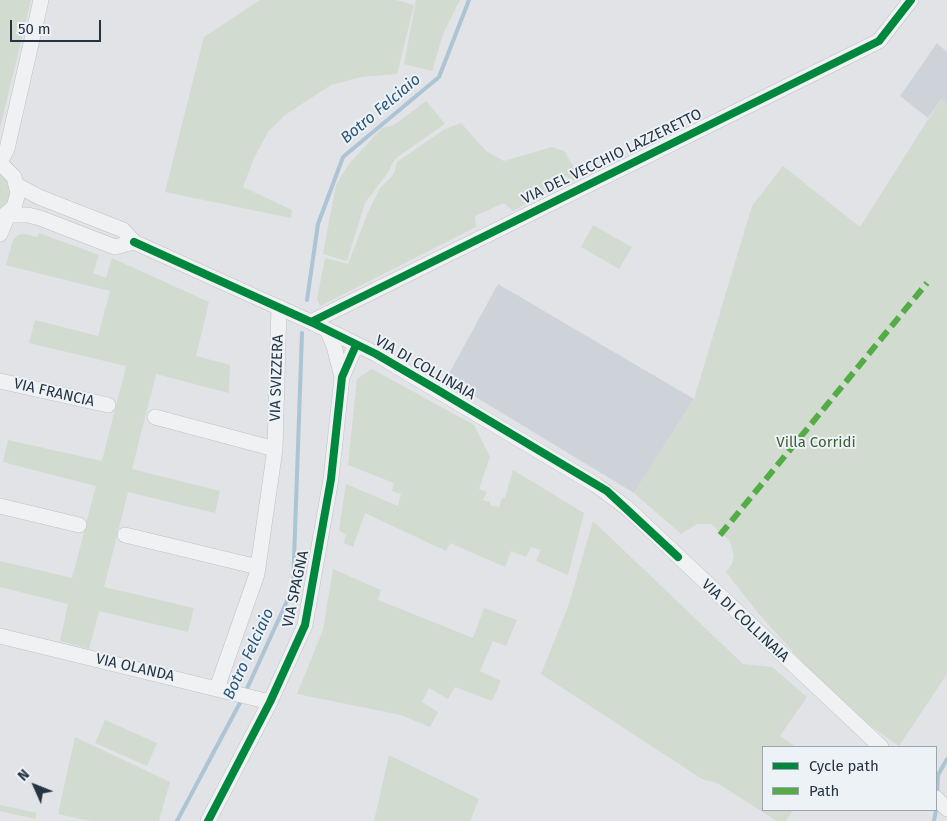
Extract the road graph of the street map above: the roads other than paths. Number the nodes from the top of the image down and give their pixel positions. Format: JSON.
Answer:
{"nodes":[{"id":1,"x":41,"y":0,"type":"edge"},
{"id":2,"x":911,"y":0,"type":"edge"},
{"id":3,"x":0,"y":163,"type":"edge"},
{"id":4,"x":17,"y":185,"type":"junction"},
{"id":5,"x":4,"y":216,"type":"edge"},
{"id":6,"x":0,"y":234,"type":"edge"},
{"id":7,"x":134,"y":242,"type":"junction"},
{"id":8,"x":279,"y":307,"type":"junction"},
{"id":9,"x":311,"y":322,"type":"junction"},
{"id":10,"x":327,"y":330,"type":"junction"},
{"id":11,"x":356,"y":345,"type":"junction"},
{"id":12,"x":342,"y":378,"type":"junction"},
{"id":13,"x":0,"y":381,"type":"edge"},
{"id":14,"x":108,"y":405,"type":"dead end"},
{"id":15,"x":155,"y":417,"type":"dead end"},
{"id":16,"x":275,"y":449,"type":"junction"},
{"id":17,"x":0,"y":506,"type":"edge"},
{"id":18,"x":79,"y":525,"type":"dead end"},
{"id":19,"x":125,"y":535,"type":"dead end"},
{"id":20,"x":258,"y":567,"type":"junction"},
{"id":21,"x":0,"y":636,"type":"edge"},
{"id":22,"x":220,"y":688,"type":"junction"},
{"id":23,"x":270,"y":702,"type":"junction"},
{"id":24,"x":880,"y":746,"type":"edge"},
{"id":25,"x":937,"y":799,"type":"edge"},
{"id":26,"x":947,"y":809,"type":"edge"},
{"id":27,"x":208,"y":821,"type":"edge"}],
"edges":[{"from":1,"to":3,"type":"street"},
{"from":2,"to":9,"type":"street","name":"VIA DEL VECCHIO LAZZERETTO"},
{"from":3,"to":4,"type":"street"},
{"from":4,"to":5,"type":"street"},
{"from":4,"to":7,"type":"street","name":"VIA DI COLLINAIA"},
{"from":5,"to":6,"type":"street"},
{"from":5,"to":7,"type":"street","name":"VIA DI COLLINAIA"},
{"from":7,"to":8,"type":"street","name":"VIA DI COLLINAIA"},
{"from":8,"to":9,"type":"street","name":"VIA DI COLLINAIA"},
{"from":8,"to":16,"type":"street","name":"VIA SVIZZERA"},
{"from":9,"to":10,"type":"street","name":"VIA DI COLLINAIA"},
{"from":10,"to":11,"type":"street","name":"VIA DI COLLINAIA"},
{"from":10,"to":12,"type":"street","name":"VIA SPAGNA"},
{"from":11,"to":12,"type":"street","name":"VIA SPAGNA"},
{"from":11,"to":24,"type":"street","name":"VIA DI COLLINAIA"},
{"from":12,"to":23,"type":"street","name":"VIA SPAGNA"},
{"from":13,"to":14,"type":"street","name":"VIA FRANCIA"},
{"from":15,"to":16,"type":"street"},
{"from":16,"to":20,"type":"street","name":"VIA SVIZZERA"},
{"from":17,"to":18,"type":"street"},
{"from":19,"to":20,"type":"street"},
{"from":20,"to":22,"type":"street","name":"VIA SVIZZERA"},
{"from":21,"to":22,"type":"street","name":"VIA OLANDA"},
{"from":22,"to":23,"type":"street","name":"VIA OLANDA"},
{"from":23,"to":27,"type":"street","name":"VIA SPAGNA"},
{"from":25,"to":26,"type":"street"}]}
